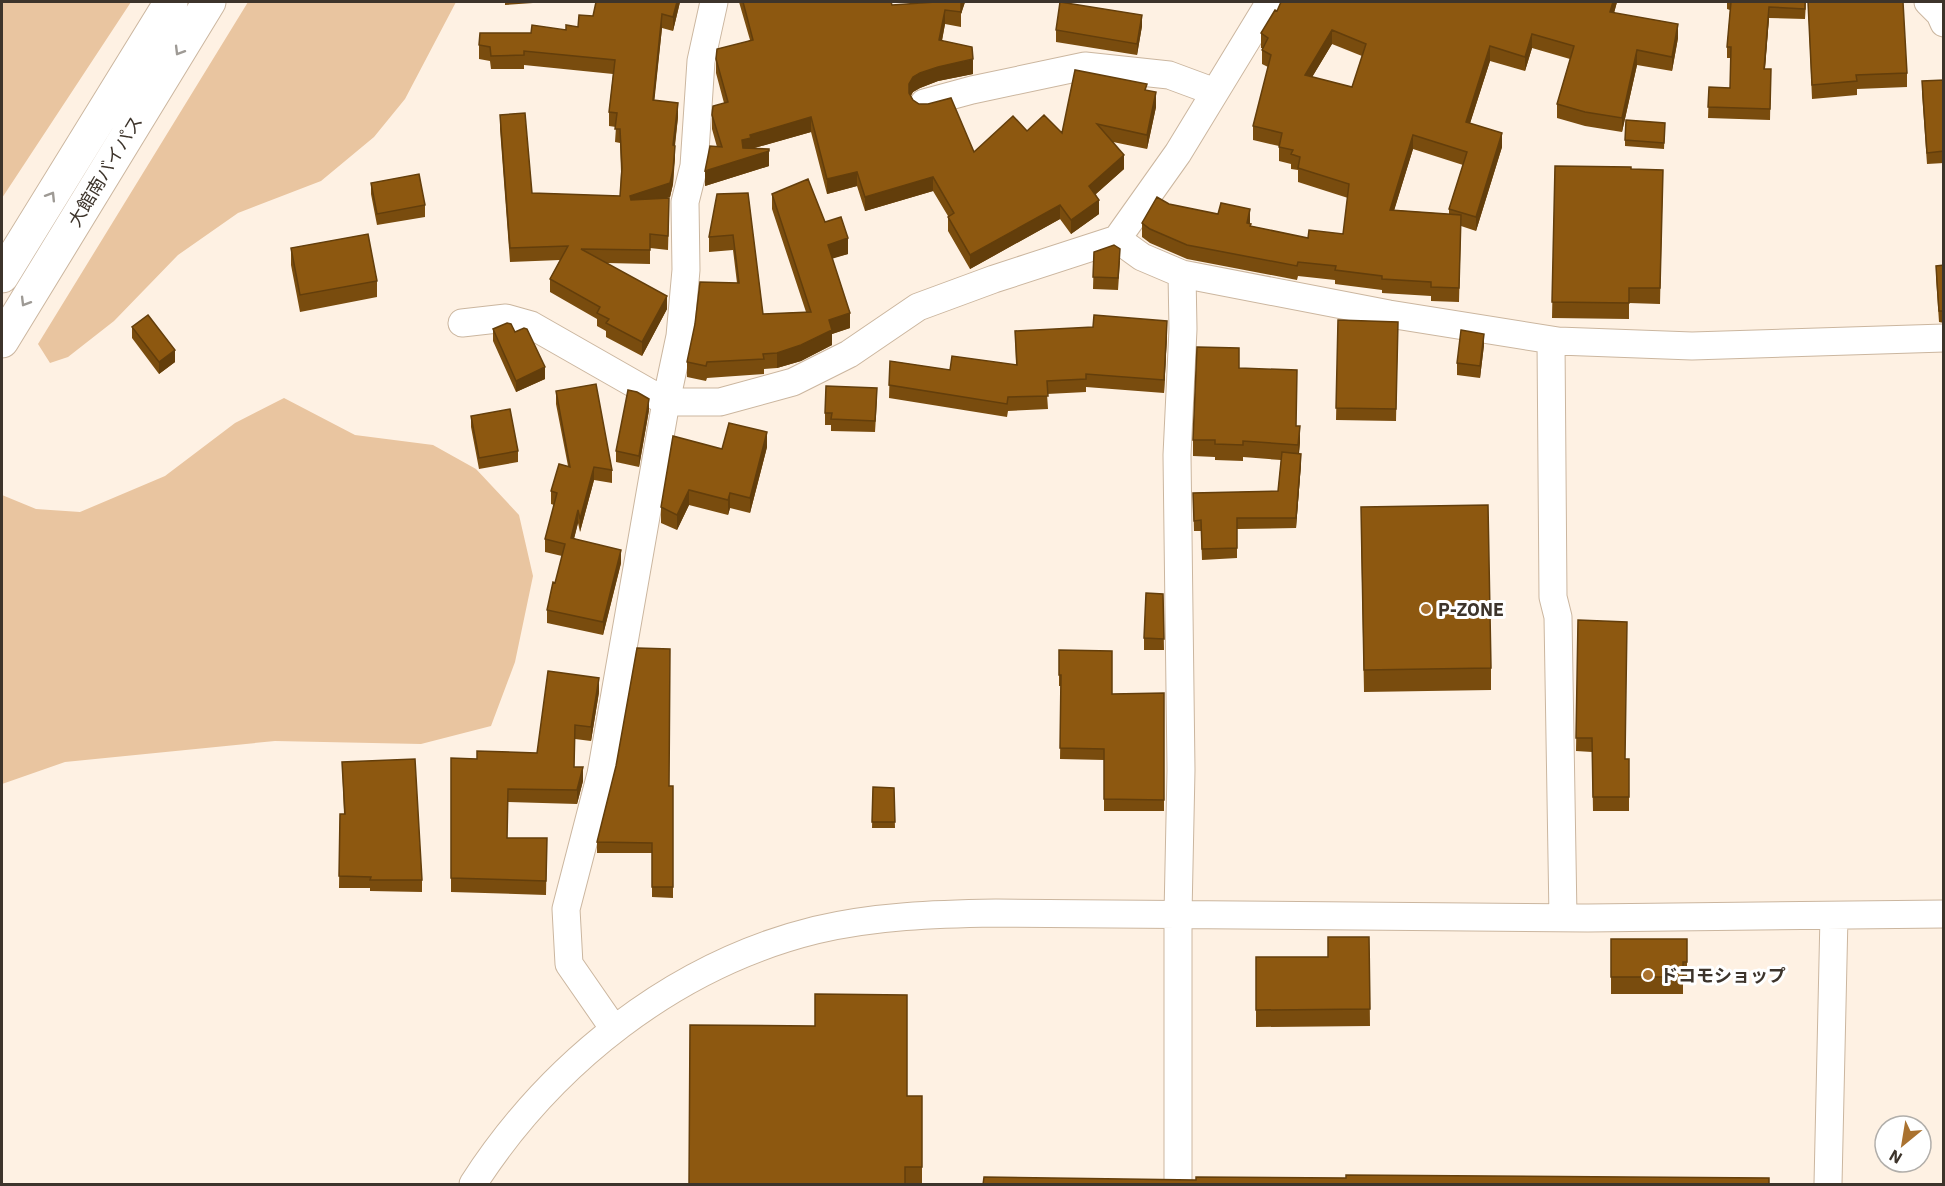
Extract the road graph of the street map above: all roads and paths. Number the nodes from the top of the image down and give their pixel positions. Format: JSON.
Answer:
{"nodes":[{"id":1,"x":171,"y":2,"type":"edge"},
{"id":2,"x":209,"y":2,"type":"edge"},
{"id":3,"x":714,"y":2,"type":"edge"},
{"id":4,"x":1270,"y":2,"type":"edge"},
{"id":5,"x":1928,"y":2,"type":"edge"},
{"id":6,"x":1944,"y":23,"type":"edge"},
{"id":7,"x":1215,"y":92,"type":"junction"},
{"id":8,"x":924,"y":103,"type":"edge"},
{"id":9,"x":1117,"y":239,"type":"junction"},
{"id":10,"x":1182,"y":274,"type":"junction"},
{"id":11,"x":2,"y":276,"type":"edge"},
{"id":12,"x":462,"y":323,"type":"dead end"},
{"id":13,"x":1944,"y":338,"type":"edge"},
{"id":14,"x":1551,"y":340,"type":"junction"},
{"id":15,"x":2,"y":341,"type":"edge"},
{"id":16,"x":666,"y":402,"type":"junction"},
{"id":17,"x":1178,"y":914,"type":"junction"},
{"id":18,"x":1944,"y":914,"type":"edge"},
{"id":19,"x":1834,"y":916,"type":"junction"},
{"id":20,"x":1563,"y":917,"type":"junction"},
{"id":21,"x":615,"y":1029,"type":"junction"},
{"id":22,"x":473,"y":1185,"type":"edge"},
{"id":23,"x":1178,"y":1185,"type":"edge"},
{"id":24,"x":1828,"y":1185,"type":"edge"}],
"edges":[{"from":11,"to":1,"type":"highway","name":"大館南バイパス","one_way":true},
{"from":2,"to":15,"type":"highway","name":"大館南バイパス","one_way":true},
{"from":3,"to":16,"type":"street"},
{"from":4,"to":7,"type":"street"},
{"from":5,"to":6,"type":"street"},
{"from":7,"to":8,"type":"street"},
{"from":7,"to":9,"type":"street"},
{"from":9,"to":10,"type":"street"},
{"from":9,"to":16,"type":"street"},
{"from":10,"to":14,"type":"street"},
{"from":10,"to":17,"type":"street"},
{"from":12,"to":16,"type":"street"},
{"from":13,"to":14,"type":"street"},
{"from":14,"to":20,"type":"street"},
{"from":16,"to":21,"type":"street"},
{"from":17,"to":20,"type":"street"},
{"from":17,"to":21,"type":"street"},
{"from":17,"to":23,"type":"street"},
{"from":18,"to":19,"type":"street"},
{"from":19,"to":20,"type":"street"},
{"from":19,"to":24,"type":"street"},
{"from":21,"to":22,"type":"street"}]}
